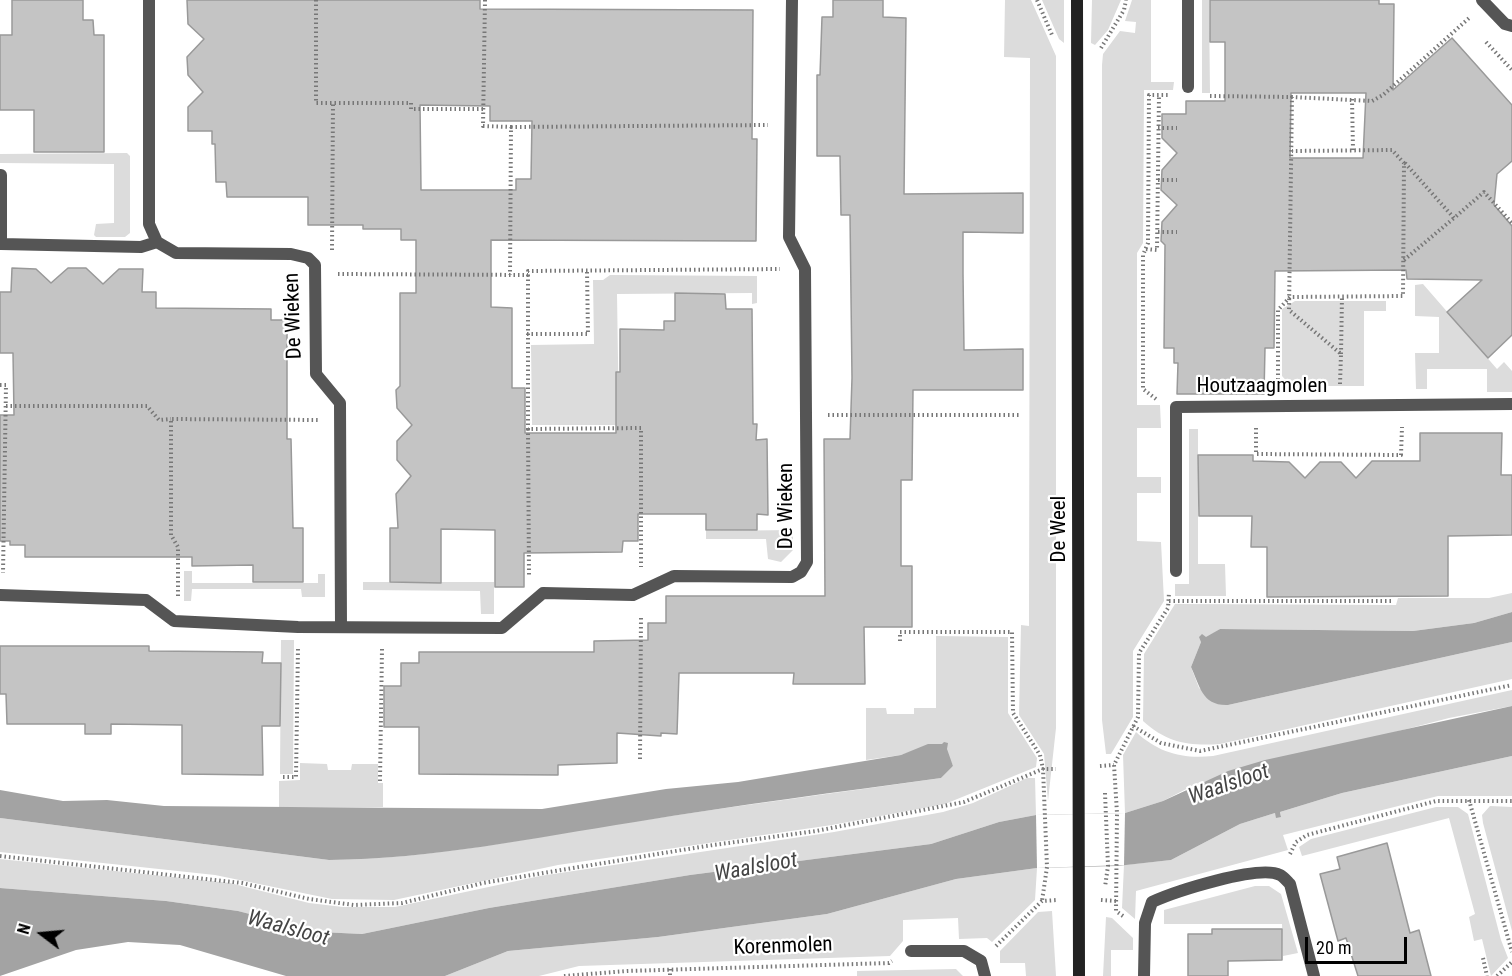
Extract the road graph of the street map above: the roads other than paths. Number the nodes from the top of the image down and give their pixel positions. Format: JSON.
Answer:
{"nodes":[{"id":1,"x":149,"y":0,"type":"edge"},
{"id":2,"x":792,"y":0,"type":"edge"},
{"id":3,"x":1077,"y":0,"type":"edge"},
{"id":4,"x":1188,"y":0,"type":"edge"},
{"id":5,"x":1484,"y":2,"type":"edge"},
{"id":6,"x":1512,"y":26,"type":"edge"},
{"id":7,"x":1188,"y":91,"type":"road end"},
{"id":8,"x":1,"y":174,"type":"edge"},
{"id":9,"x":157,"y":242,"type":"junction"},
{"id":10,"x":1512,"y":404,"type":"edge"},
{"id":11,"x":1176,"y":571,"type":"dead end"},
{"id":12,"x":2,"y":595,"type":"edge"},
{"id":13,"x":342,"y":627,"type":"junction"},
{"id":14,"x":911,"y":951,"type":"road end"},
{"id":15,"x":985,"y":976,"type":"edge"},
{"id":16,"x":1079,"y":976,"type":"edge"},
{"id":17,"x":1144,"y":976,"type":"edge"},
{"id":18,"x":1314,"y":976,"type":"edge"}],
"edges":[{"from":1,"to":9,"type":"street"},
{"from":2,"to":13,"type":"street","name":"De Wieken"},
{"from":3,"to":16,"type":"street","name":"De Weel"},
{"from":4,"to":7,"type":"street"},
{"from":5,"to":6,"type":"street"},
{"from":8,"to":9,"type":"street"},
{"from":9,"to":13,"type":"street","name":"De Wieken"},
{"from":10,"to":11,"type":"street","name":"Houtzaagmolen"},
{"from":12,"to":13,"type":"street","name":"De Wieken"},
{"from":14,"to":15,"type":"street"},
{"from":17,"to":18,"type":"street"}]}
